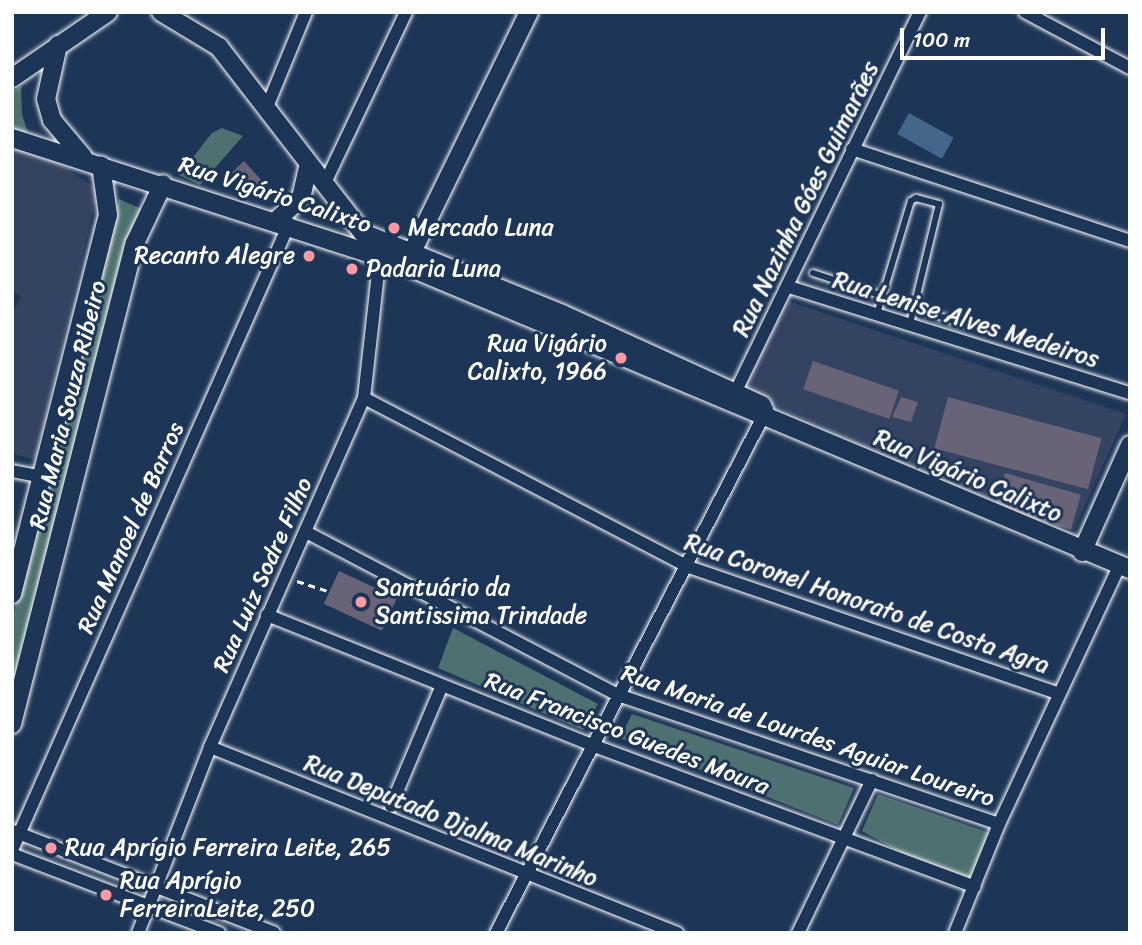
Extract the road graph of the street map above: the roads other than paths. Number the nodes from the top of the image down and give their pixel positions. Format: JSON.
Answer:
{"nodes":[{"id":1,"x":108,"y":12,"type":"edge"},
{"id":2,"x":306,"y":12,"type":"edge"},
{"id":3,"x":406,"y":12,"type":"edge"},
{"id":4,"x":529,"y":12,"type":"edge"},
{"id":5,"x":920,"y":12,"type":"edge"},
{"id":6,"x":1025,"y":12,"type":"edge"},
{"id":7,"x":168,"y":13,"type":"edge"},
{"id":8,"x":1039,"y":16,"type":"edge"},
{"id":9,"x":58,"y":45,"type":"junction"},
{"id":10,"x":1130,"y":68,"type":"edge"},
{"id":11,"x":12,"y":78,"type":"edge"},
{"id":12,"x":267,"y":107,"type":"junction"},
{"id":13,"x":12,"y":138,"type":"edge"},
{"id":14,"x":852,"y":149,"type":"junction"},
{"id":15,"x":94,"y":163,"type":"junction"},
{"id":16,"x":309,"y":164,"type":"junction"},
{"id":17,"x":163,"y":184,"type":"junction"},
{"id":18,"x":324,"y":185,"type":"junction"},
{"id":19,"x":283,"y":222,"type":"junction"},
{"id":20,"x":1130,"y":241,"type":"edge"},
{"id":21,"x":411,"y":254,"type":"junction"},
{"id":22,"x":380,"y":255,"type":"junction"},
{"id":23,"x":813,"y":272,"type":"dead end"},
{"id":24,"x":789,"y":287,"type":"junction"},
{"id":25,"x":883,"y":296,"type":"junction"},
{"id":26,"x":914,"y":307,"type":"junction"},
{"id":27,"x":877,"y":314,"type":"junction"},
{"id":28,"x":910,"y":324,"type":"junction"},
{"id":29,"x":962,"y":324,"type":"dead end"},
{"id":30,"x":1130,"y":393,"type":"edge"},
{"id":31,"x":364,"y":398,"type":"junction"},
{"id":32,"x":733,"y":398,"type":"junction"},
{"id":33,"x":765,"y":413,"type":"junction"},
{"id":34,"x":1130,"y":445,"type":"edge"},
{"id":35,"x":12,"y":471,"type":"edge"},
{"id":36,"x":42,"y":477,"type":"junction"},
{"id":37,"x":306,"y":532,"type":"junction"},
{"id":38,"x":1082,"y":552,"type":"junction"},
{"id":39,"x":689,"y":567,"type":"junction"},
{"id":40,"x":1125,"y":567,"type":"edge"},
{"id":41,"x":12,"y":594,"type":"edge"},
{"id":42,"x":267,"y":615,"type":"junction"},
{"id":43,"x":442,"y":685,"type":"junction"},
{"id":44,"x":1059,"y":694,"type":"junction"},
{"id":45,"x":618,"y":695,"type":"junction"},
{"id":46,"x":12,"y":724,"type":"edge"},
{"id":47,"x":592,"y":745,"type":"junction"},
{"id":48,"x":209,"y":747,"type":"junction"},
{"id":49,"x":872,"y":779,"type":"junction"},
{"id":50,"x":391,"y":806,"type":"dead end"},
{"id":51,"x":999,"y":824,"type":"junction"},
{"id":52,"x":15,"y":832,"type":"edge"},
{"id":53,"x":843,"y":839,"type":"junction"},
{"id":54,"x":12,"y":852,"type":"edge"},
{"id":55,"x":526,"y":874,"type":"junction"},
{"id":56,"x":155,"y":884,"type":"junction"},
{"id":57,"x":975,"y":887,"type":"junction"},
{"id":58,"x":146,"y":903,"type":"junction"},
{"id":59,"x":138,"y":933,"type":"edge"},
{"id":60,"x":219,"y":933,"type":"edge"},
{"id":61,"x":274,"y":933,"type":"edge"},
{"id":62,"x":496,"y":933,"type":"edge"},
{"id":63,"x":677,"y":933,"type":"edge"},
{"id":64,"x":798,"y":933,"type":"edge"},
{"id":65,"x":955,"y":933,"type":"edge"}],
"edges":[{"from":1,"to":9,"type":"main road"},
{"from":2,"to":12,"type":"street"},
{"from":3,"to":18,"type":"street"},
{"from":4,"to":21,"type":"main road"},
{"from":5,"to":14,"type":"street","name":"Rua Nazinha Góes Guimarães"},
{"from":6,"to":8,"type":"street"},
{"from":7,"to":12,"type":"main road","name":"Rua Vigário Calixto"},
{"from":8,"to":10,"type":"street"},
{"from":9,"to":11,"type":"main road"},
{"from":9,"to":15,"type":"main road"},
{"from":12,"to":16,"type":"main road","name":"Rua Vigário Calixto"},
{"from":13,"to":15,"type":"main road","name":"Rua Vigário Calixto"},
{"from":14,"to":20,"type":"street"},
{"from":14,"to":24,"type":"street","name":"Rua Nazinha Góes Guimarães"},
{"from":15,"to":17,"type":"main road","name":"Rua Vigário Calixto"},
{"from":15,"to":36,"type":"main road","name":"Rua Maria Souza Ribeiro"},
{"from":16,"to":18,"type":"main road","name":"Rua Vigário Calixto"},
{"from":16,"to":19,"type":"main road"},
{"from":17,"to":19,"type":"main road","name":"Rua Vigário Calixto"},
{"from":17,"to":46,"type":"main road","name":"Rua Maria Souza Ribeiro"},
{"from":18,"to":21,"type":"main road","name":"Rua Vigário Calixto"},
{"from":19,"to":22,"type":"main road","name":"Rua Vigário Calixto"},
{"from":19,"to":52,"type":"street","name":"Rua Manoel de Barros"},
{"from":21,"to":32,"type":"main road","name":"Rua Vigário Calixto"},
{"from":22,"to":31,"type":"street","name":"Rua Luiz Sodre Filho"},
{"from":22,"to":32,"type":"main road","name":"Rua Vigário Calixto"},
{"from":23,"to":25,"type":"lane"},
{"from":24,"to":27,"type":"street","name":"Rua Lenise Alves Medeiros"},
{"from":24,"to":32,"type":"street","name":"Rua Nazinha Góes Guimarães"},
{"from":25,"to":26,"type":"lane"},
{"from":25,"to":27,"type":"lane"},
{"from":26,"to":28,"type":"lane"},
{"from":26,"to":29,"type":"lane"},
{"from":27,"to":28,"type":"street","name":"Rua Lenise Alves Medeiros"},
{"from":28,"to":30,"type":"street","name":"Rua Lenise Alves Medeiros"},
{"from":31,"to":37,"type":"street","name":"Rua Luiz Sodre Filho"},
{"from":31,"to":39,"type":"street","name":"Rua Coronel Honorato de Costa Agra"},
{"from":32,"to":33,"type":"main road","name":"Rua Vigário Calixto"},
{"from":33,"to":38,"type":"main road","name":"Rua Vigário Calixto"},
{"from":33,"to":39,"type":"street"},
{"from":34,"to":38,"type":"main road"},
{"from":35,"to":36,"type":"street"},
{"from":36,"to":41,"type":"main road","name":"Rua Maria Souza Ribeiro"},
{"from":37,"to":42,"type":"street","name":"Rua Luiz Sodre Filho"},
{"from":37,"to":45,"type":"street","name":"Rua Maria de Lourdes Aguiar Loureiro"},
{"from":38,"to":40,"type":"main road","name":"Rua Vigário Calixto"},
{"from":39,"to":44,"type":"street","name":"Rua Coronel Honorato de Costa Agra"},
{"from":39,"to":45,"type":"street"},
{"from":40,"to":44,"type":"street"},
{"from":42,"to":43,"type":"street","name":"Rua Francisco Guedes Moura"},
{"from":42,"to":48,"type":"street","name":"Rua Luiz Sodre Filho"},
{"from":43,"to":47,"type":"street","name":"Rua Francisco Guedes Moura"},
{"from":43,"to":50,"type":"street"},
{"from":44,"to":51,"type":"street"},
{"from":45,"to":47,"type":"street"},
{"from":45,"to":49,"type":"street","name":"Rua Maria de Lourdes Aguiar Loureiro"},
{"from":47,"to":53,"type":"street","name":"Rua Francisco Guedes Moura"},
{"from":47,"to":55,"type":"street"},
{"from":48,"to":55,"type":"street","name":"Rua Deputado Djalma Marinho"},
{"from":48,"to":56,"type":"street","name":"Rua Luiz Sodre Filho"},
{"from":49,"to":51,"type":"street","name":"Rua Maria de Lourdes Aguiar Loureiro"},
{"from":49,"to":53,"type":"street"},
{"from":51,"to":57,"type":"street"},
{"from":52,"to":54,"type":"street","name":"Rua Manoel de Barros"},
{"from":52,"to":56,"type":"street"},
{"from":53,"to":57,"type":"street","name":"Rua Francisco Guedes Moura"},
{"from":53,"to":64,"type":"street"},
{"from":54,"to":58,"type":"street"},
{"from":55,"to":62,"type":"street"},
{"from":55,"to":63,"type":"street","name":"Rua Deputado Djalma Marinho"},
{"from":56,"to":58,"type":"street","name":"Rua Luiz Sodre Filho"},
{"from":56,"to":61,"type":"street"},
{"from":57,"to":65,"type":"street"},
{"from":58,"to":59,"type":"street","name":"Rua Luiz Sodre Filho"},
{"from":58,"to":60,"type":"street"}]}
